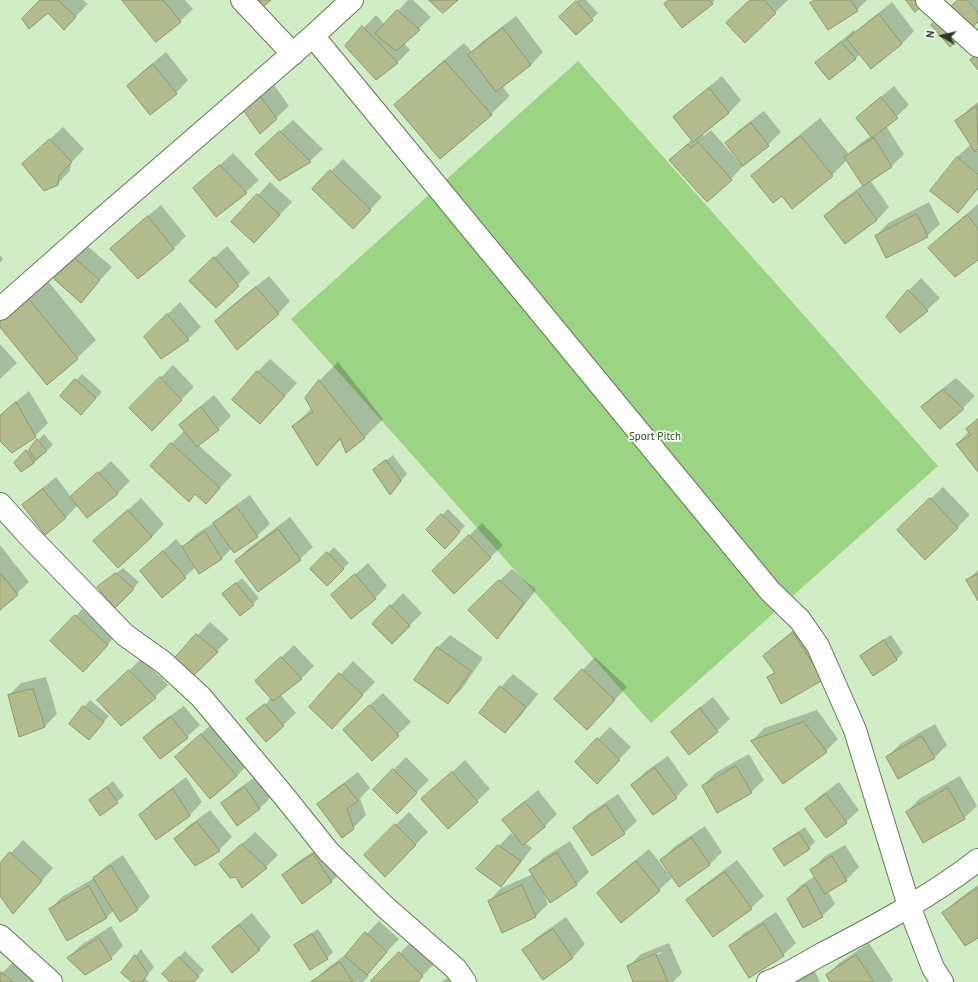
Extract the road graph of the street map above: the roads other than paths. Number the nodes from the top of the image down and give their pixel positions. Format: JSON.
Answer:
{"nodes":[{"id":1,"x":242,"y":0,"type":"edge"},
{"id":2,"x":352,"y":0,"type":"edge"},
{"id":3,"x":927,"y":0,"type":"edge"},
{"id":4,"x":313,"y":36,"type":"junction"},
{"id":5,"x":978,"y":46,"type":"edge"},
{"id":6,"x":293,"y":54,"type":"junction"},
{"id":7,"x":0,"y":310,"type":"edge"},
{"id":8,"x":0,"y":504,"type":"edge"},
{"id":9,"x":978,"y":860,"type":"edge"},
{"id":10,"x":909,"y":906,"type":"junction"},
{"id":11,"x":0,"y":936,"type":"edge"},
{"id":12,"x":50,"y":982,"type":"edge"},
{"id":13,"x":465,"y":982,"type":"edge"},
{"id":14,"x":768,"y":982,"type":"edge"},
{"id":15,"x":942,"y":982,"type":"edge"}],
"edges":[{"from":1,"to":6,"type":"street"},
{"from":2,"to":4,"type":"street"},
{"from":3,"to":5,"type":"street"},
{"from":4,"to":6,"type":"street"},
{"from":4,"to":10,"type":"street"},
{"from":6,"to":7,"type":"street"},
{"from":8,"to":13,"type":"street"},
{"from":9,"to":10,"type":"street"},
{"from":10,"to":14,"type":"street"},
{"from":10,"to":15,"type":"street"},
{"from":11,"to":12,"type":"street"}]}
